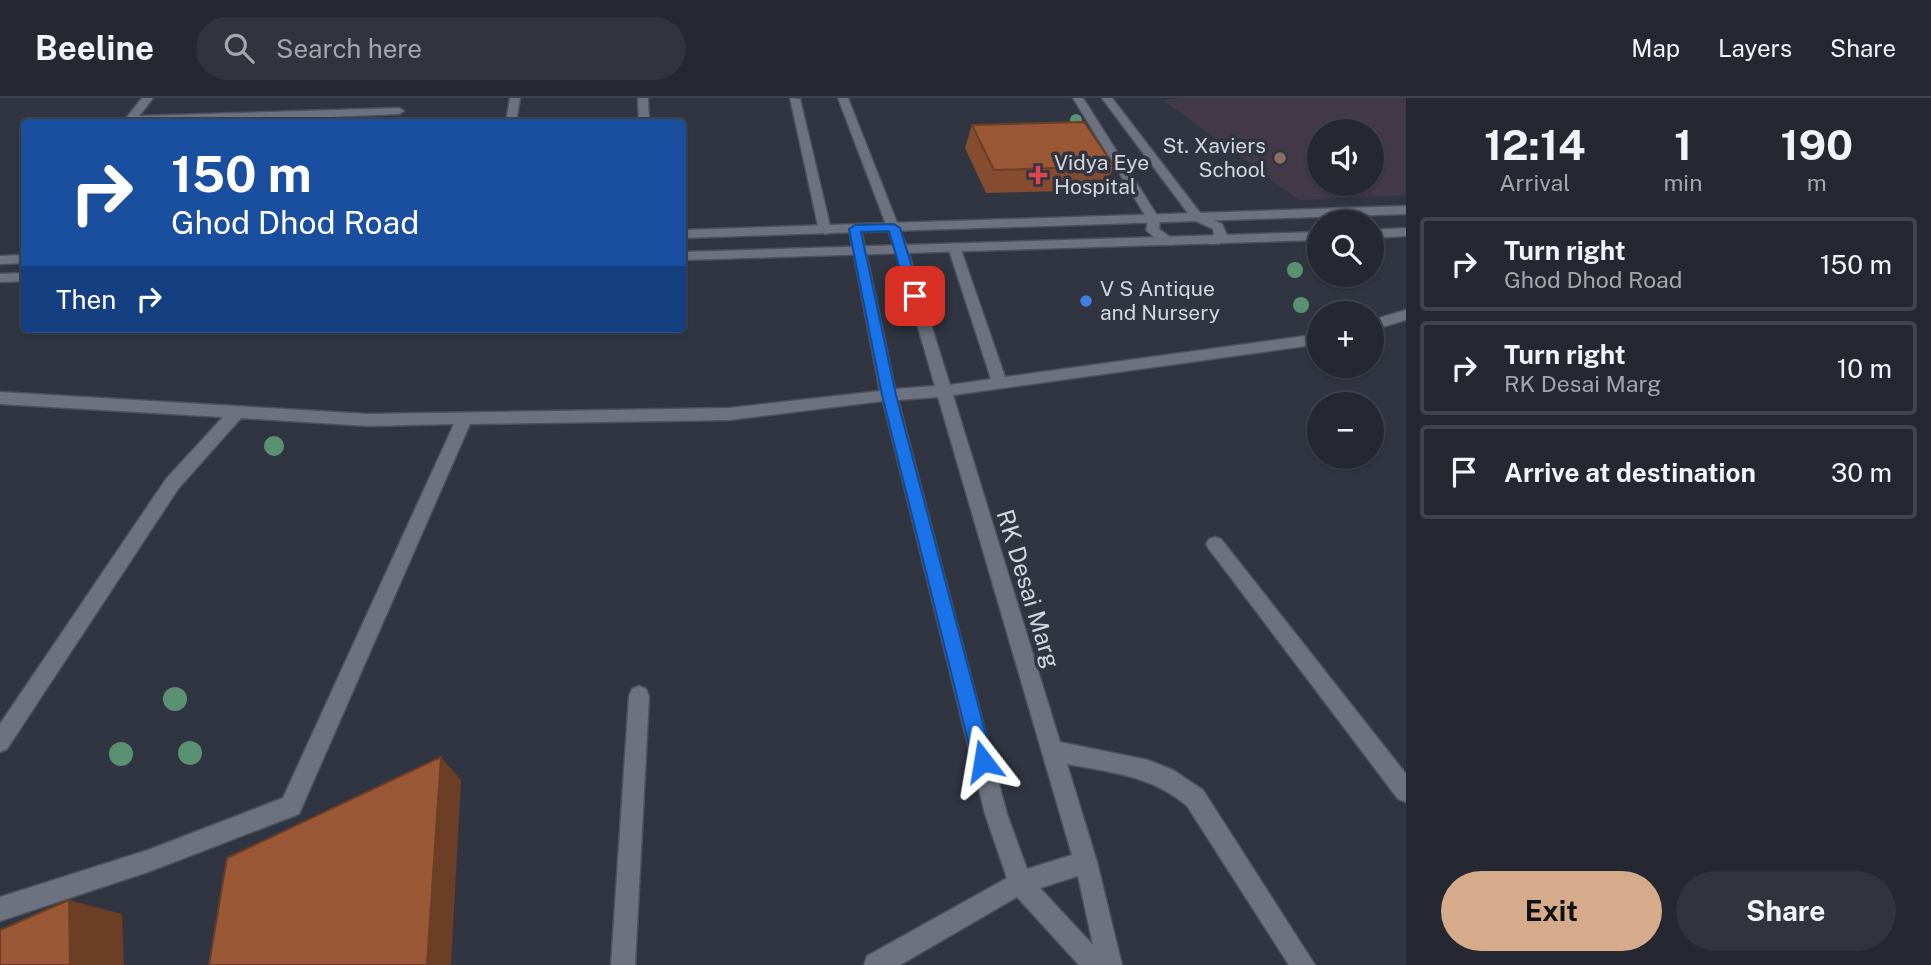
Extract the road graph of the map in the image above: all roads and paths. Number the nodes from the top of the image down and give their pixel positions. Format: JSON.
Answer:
{"nodes":[{"id":1,"x":148,"y":98,"type":"edge"},
{"id":2,"x":405,"y":98,"type":"edge"},
{"id":3,"x":515,"y":98,"type":"edge"},
{"id":4,"x":643,"y":98,"type":"edge"},
{"id":5,"x":844,"y":98,"type":"edge"},
{"id":6,"x":1078,"y":98,"type":"edge"},
{"id":7,"x":1107,"y":98,"type":"edge"},
{"id":8,"x":795,"y":99,"type":"edge"},
{"id":9,"x":397,"y":117,"type":"edge"},
{"id":10,"x":132,"y":119,"type":"edge"},
{"id":11,"x":279,"y":119,"type":"edge"},
{"id":12,"x":512,"y":119,"type":"edge"},
{"id":13,"x":644,"y":119,"type":"edge"},
{"id":14,"x":1406,"y":210,"type":"edge"},
{"id":15,"x":1197,"y":217,"type":"junction"},
{"id":16,"x":1154,"y":220,"type":"junction"},
{"id":17,"x":894,"y":228,"type":"junction"},
{"id":18,"x":855,"y":229,"type":"junction"},
{"id":19,"x":825,"y":230,"type":"junction"},
{"id":20,"x":1406,"y":232,"type":"edge"},
{"id":21,"x":1384,"y":233,"type":"edge"},
{"id":22,"x":686,"y":234,"type":"edge"},
{"id":23,"x":1307,"y":237,"type":"edge"},
{"id":24,"x":1214,"y":241,"type":"junction"},
{"id":25,"x":1168,"y":242,"type":"junction"},
{"id":26,"x":954,"y":247,"type":"junction"},
{"id":27,"x":901,"y":248,"type":"junction"},
{"id":28,"x":860,"y":249,"type":"junction"},
{"id":29,"x":686,"y":256,"type":"edge"},
{"id":30,"x":21,"y":258,"type":"edge"},
{"id":31,"x":0,"y":260,"type":"edge"},
{"id":32,"x":21,"y":277,"type":"edge"},
{"id":33,"x":0,"y":278,"type":"edge"},
{"id":34,"x":1406,"y":315,"type":"edge"},
{"id":35,"x":1384,"y":321,"type":"edge"},
{"id":36,"x":1307,"y":341,"type":"edge"},
{"id":37,"x":1000,"y":384,"type":"junction"},
{"id":38,"x":943,"y":391,"type":"junction"},
{"id":39,"x":889,"y":395,"type":"junction"},
{"id":40,"x":0,"y":398,"type":"edge"},
{"id":41,"x":237,"y":412,"type":"junction"},
{"id":42,"x":465,"y":418,"type":"junction"},
{"id":43,"x":1215,"y":544,"type":"dead end"},
{"id":44,"x":639,"y":696,"type":"dead end"},
{"id":45,"x":0,"y":742,"type":"edge"},
{"id":46,"x":1052,"y":751,"type":"junction"},
{"id":47,"x":1406,"y":791,"type":"edge"},
{"id":48,"x":1086,"y":862,"type":"junction"},
{"id":49,"x":1020,"y":883,"type":"junction"},
{"id":50,"x":0,"y":909,"type":"edge"},
{"id":51,"x":623,"y":965,"type":"edge"},
{"id":52,"x":876,"y":965,"type":"edge"},
{"id":53,"x":1095,"y":965,"type":"edge"},
{"id":54,"x":1110,"y":965,"type":"edge"},
{"id":55,"x":1303,"y":965,"type":"edge"}],
"edges":[{"from":1,"to":10,"type":"street"},
{"from":2,"to":9,"type":"street"},
{"from":3,"to":12,"type":"street"},
{"from":4,"to":13,"type":"street"},
{"from":5,"to":17,"type":"street","name":"RK Desai Marg"},
{"from":6,"to":16,"type":"street"},
{"from":7,"to":15,"type":"street"},
{"from":8,"to":19,"type":"street"},
{"from":9,"to":11,"type":"street"},
{"from":14,"to":15,"type":"street"},
{"from":15,"to":16,"type":"street"},
{"from":15,"to":24,"type":"street"},
{"from":16,"to":17,"type":"street"},
{"from":16,"to":25,"type":"street"},
{"from":17,"to":18,"type":"street"},
{"from":17,"to":27,"type":"street","name":"RK Desai Marg"},
{"from":18,"to":19,"type":"street"},
{"from":18,"to":28,"type":"street"},
{"from":19,"to":22,"type":"street"},
{"from":20,"to":21,"type":"street"},
{"from":23,"to":24,"type":"street"},
{"from":24,"to":25,"type":"street"},
{"from":25,"to":26,"type":"street"},
{"from":26,"to":27,"type":"street"},
{"from":26,"to":37,"type":"street"},
{"from":27,"to":28,"type":"street"},
{"from":27,"to":38,"type":"street","name":"RK Desai Marg"},
{"from":28,"to":29,"type":"street"},
{"from":28,"to":39,"type":"street"},
{"from":30,"to":31,"type":"street"},
{"from":32,"to":33,"type":"street"},
{"from":34,"to":35,"type":"street"},
{"from":36,"to":37,"type":"street"},
{"from":37,"to":38,"type":"street"},
{"from":38,"to":39,"type":"street"},
{"from":38,"to":46,"type":"street","name":"RK Desai Marg"},
{"from":39,"to":42,"type":"street"},
{"from":39,"to":49,"type":"street"},
{"from":40,"to":41,"type":"street"},
{"from":41,"to":42,"type":"street"},
{"from":41,"to":45,"type":"street"},
{"from":42,"to":50,"type":"street"},
{"from":43,"to":47,"type":"street"},
{"from":44,"to":51,"type":"street"},
{"from":46,"to":48,"type":"street","name":"RK Desai Marg"},
{"from":46,"to":55,"type":"street"},
{"from":48,"to":49,"type":"street"},
{"from":48,"to":54,"type":"street","name":"RK Desai Marg"},
{"from":49,"to":52,"type":"street"},
{"from":49,"to":53,"type":"street"}]}
